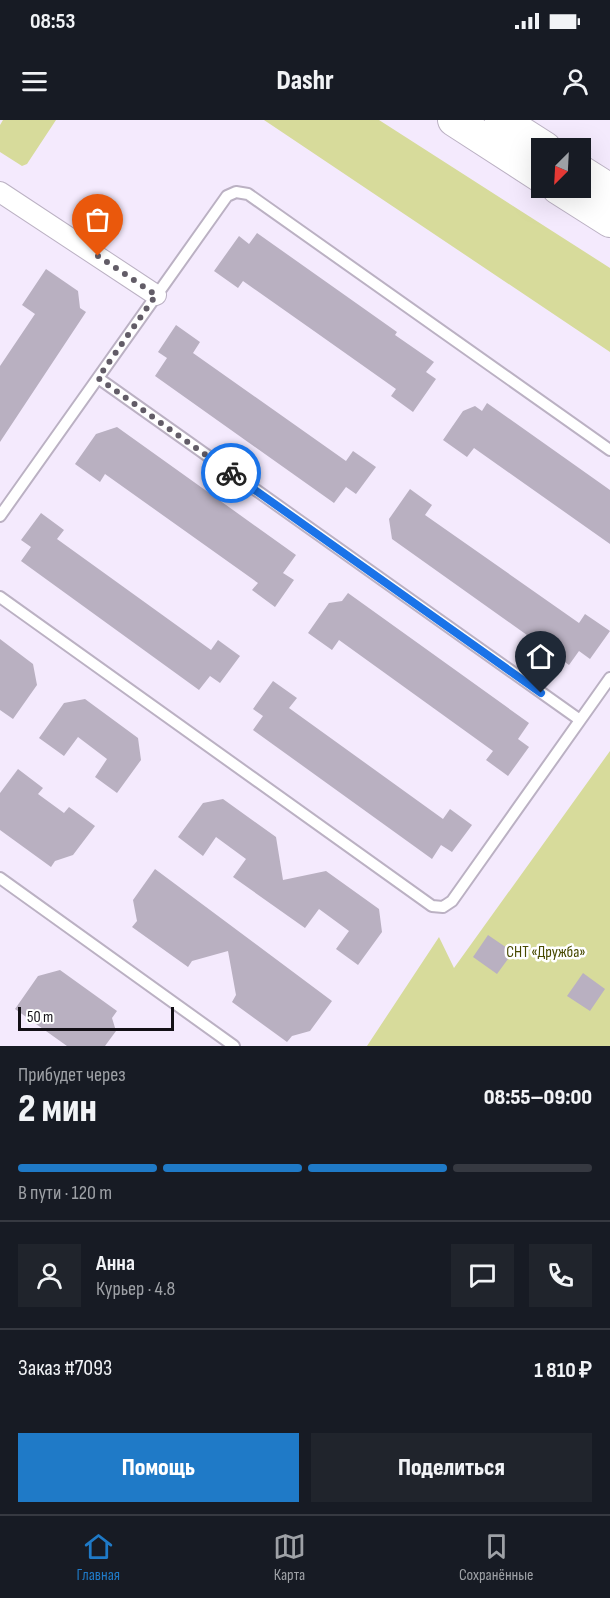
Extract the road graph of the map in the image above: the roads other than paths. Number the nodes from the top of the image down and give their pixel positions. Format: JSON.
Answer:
{"nodes":[{"id":1,"x":454,"y":120,"type":"edge"},
{"id":2,"x":501,"y":120,"type":"edge"},
{"id":3,"x":531,"y":139,"type":"edge"},
{"id":4,"x":531,"y":170,"type":"edge"},
{"id":5,"x":591,"y":178,"type":"edge"},
{"id":6,"x":610,"y":190,"type":"edge"},
{"id":7,"x":0,"y":192,"type":"edge"},
{"id":8,"x":574,"y":198,"type":"edge"},
{"id":9,"x":610,"y":221,"type":"edge"},
{"id":10,"x":156,"y":295,"type":"junction"},
{"id":11,"x":98,"y":378,"type":"junction"},
{"id":12,"x":610,"y":450,"type":"edge"},
{"id":13,"x":0,"y":516,"type":"edge"},
{"id":14,"x":0,"y":597,"type":"edge"},
{"id":15,"x":610,"y":678,"type":"edge"},
{"id":16,"x":580,"y":720,"type":"junction"},
{"id":17,"x":0,"y":878,"type":"edge"},
{"id":18,"x":234,"y":1046,"type":"edge"}],
"edges":[{"from":1,"to":4,"type":"main road"},
{"from":2,"to":3,"type":"main road"},
{"from":5,"to":6,"type":"main road"},
{"from":7,"to":10,"type":"street"},
{"from":8,"to":9,"type":"main road"},
{"from":10,"to":11,"type":"lane"},
{"from":10,"to":12,"type":"lane"},
{"from":11,"to":13,"type":"lane"},
{"from":11,"to":16,"type":"lane"},
{"from":14,"to":16,"type":"lane"},
{"from":15,"to":16,"type":"lane"},
{"from":17,"to":18,"type":"lane"}]}
